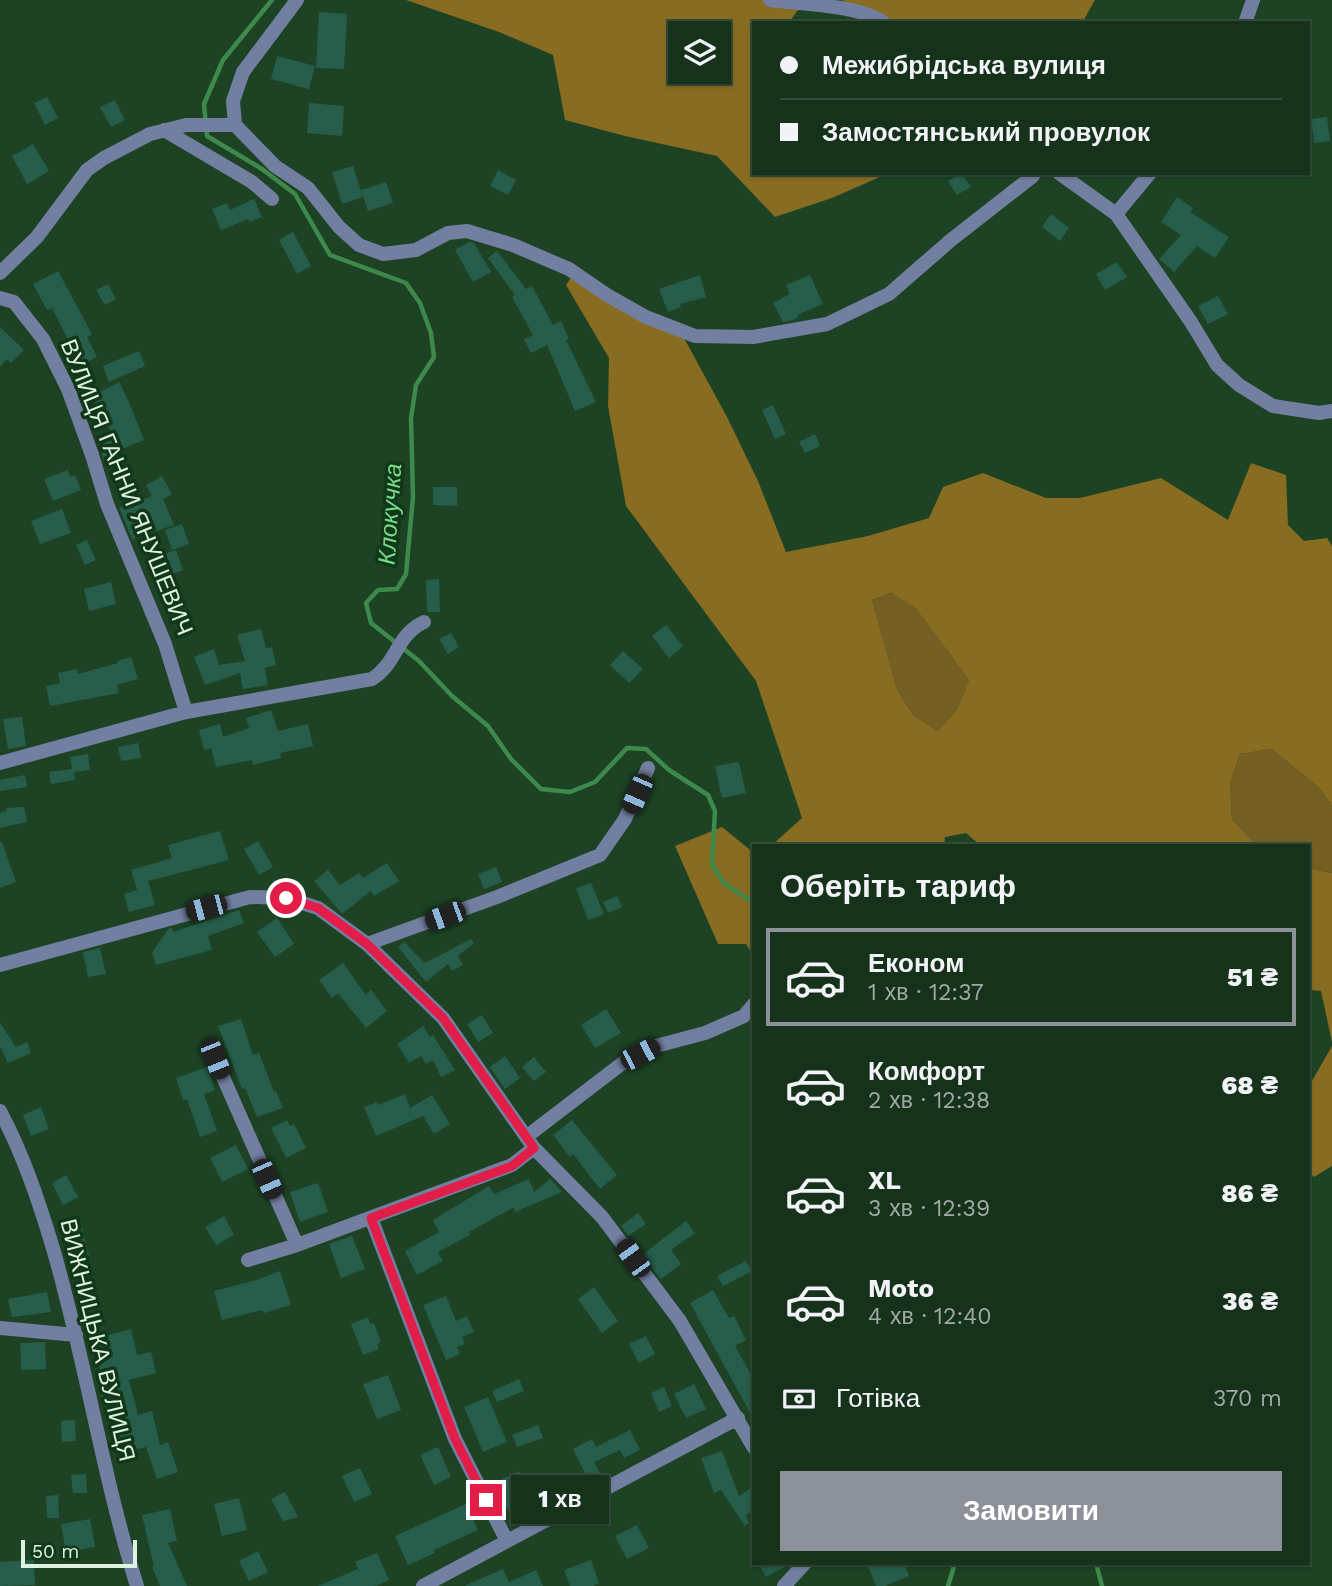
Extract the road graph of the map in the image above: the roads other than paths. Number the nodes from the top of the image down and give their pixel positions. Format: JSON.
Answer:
{"nodes":[{"id":1,"x":297,"y":0,"type":"edge"},
{"id":2,"x":770,"y":0,"type":"edge"},
{"id":3,"x":1253,"y":0,"type":"edge"},
{"id":4,"x":882,"y":21,"type":"edge"},
{"id":5,"x":1246,"y":21,"type":"edge"},
{"id":6,"x":227,"y":125,"type":"junction"},
{"id":7,"x":164,"y":130,"type":"junction"},
{"id":8,"x":1032,"y":175,"type":"edge"},
{"id":9,"x":1062,"y":175,"type":"edge"},
{"id":10,"x":1148,"y":175,"type":"edge"},
{"id":11,"x":272,"y":199,"type":"dead end"},
{"id":12,"x":1116,"y":214,"type":"junction"},
{"id":13,"x":0,"y":273,"type":"edge"},
{"id":14,"x":0,"y":298,"type":"edge"},
{"id":15,"x":1332,"y":411,"type":"edge"},
{"id":16,"x":424,"y":621,"type":"dead end"},
{"id":17,"x":186,"y":712,"type":"junction"},
{"id":18,"x":0,"y":763,"type":"edge"},
{"id":19,"x":648,"y":768,"type":"dead end"},
{"id":20,"x":367,"y":944,"type":"junction"},
{"id":21,"x":0,"y":965,"type":"edge"},
{"id":22,"x":752,"y":1006,"type":"edge"},
{"id":23,"x":215,"y":1059,"type":"dead end"},
{"id":24,"x":0,"y":1111,"type":"edge"},
{"id":25,"x":530,"y":1142,"type":"junction"},
{"id":26,"x":371,"y":1218,"type":"junction"},
{"id":27,"x":297,"y":1245,"type":"junction"},
{"id":28,"x":248,"y":1260,"type":"dead end"},
{"id":29,"x":0,"y":1328,"type":"edge"},
{"id":30,"x":76,"y":1335,"type":"junction"},
{"id":31,"x":738,"y":1418,"type":"junction"},
{"id":32,"x":752,"y":1444,"type":"edge"},
{"id":33,"x":507,"y":1541,"type":"junction"},
{"id":34,"x":803,"y":1565,"type":"edge"},
{"id":35,"x":136,"y":1586,"type":"edge"},
{"id":36,"x":423,"y":1586,"type":"edge"},
{"id":37,"x":784,"y":1586,"type":"edge"}],
"edges":[{"from":1,"to":6,"type":"street"},
{"from":2,"to":4,"type":"street"},
{"from":3,"to":5,"type":"street"},
{"from":6,"to":7,"type":"street"},
{"from":6,"to":8,"type":"street"},
{"from":7,"to":11,"type":"street"},
{"from":7,"to":13,"type":"street"},
{"from":9,"to":12,"type":"street"},
{"from":10,"to":12,"type":"street"},
{"from":12,"to":15,"type":"street"},
{"from":14,"to":17,"type":"street","name":"ВУЛИЦЯ ГАННИ ЯНУШЕВИЧ"},
{"from":16,"to":17,"type":"street"},
{"from":17,"to":18,"type":"street"},
{"from":19,"to":20,"type":"street"},
{"from":20,"to":21,"type":"street"},
{"from":20,"to":25,"type":"street"},
{"from":22,"to":25,"type":"street"},
{"from":23,"to":27,"type":"street"},
{"from":24,"to":30,"type":"street","name":"ВИЖНИЦЬКА ВУЛИЦЯ"},
{"from":25,"to":26,"type":"street"},
{"from":25,"to":31,"type":"street"},
{"from":26,"to":27,"type":"street"},
{"from":26,"to":33,"type":"street"},
{"from":27,"to":28,"type":"street"},
{"from":29,"to":30,"type":"street"},
{"from":30,"to":35,"type":"street","name":"ВИЖНИЦЬКА ВУЛИЦЯ"},
{"from":31,"to":32,"type":"street"},
{"from":31,"to":33,"type":"street"},
{"from":33,"to":36,"type":"street"},
{"from":34,"to":37,"type":"street"}]}
